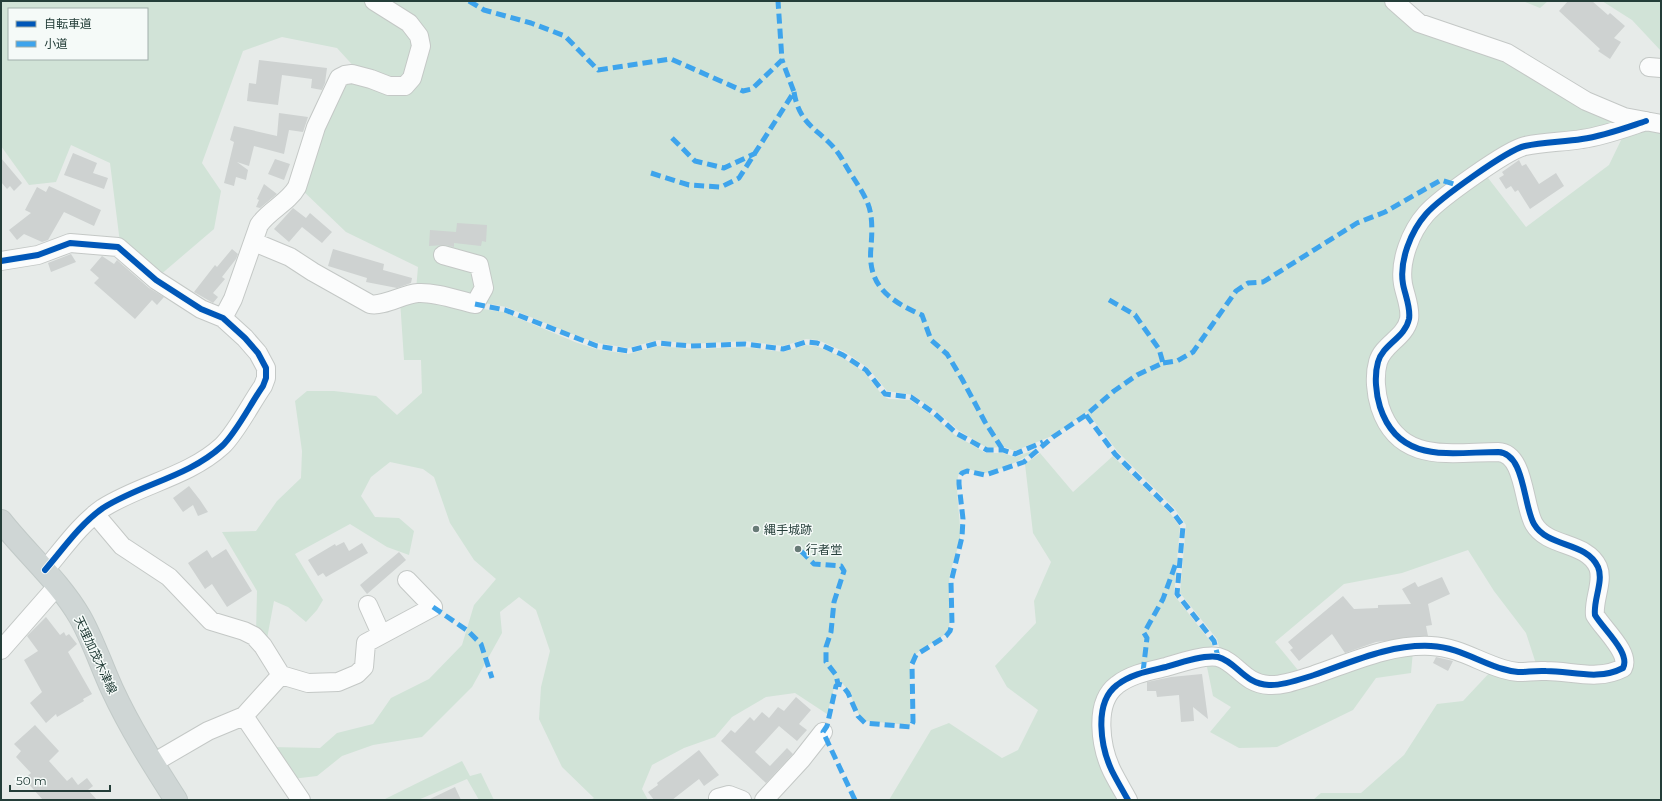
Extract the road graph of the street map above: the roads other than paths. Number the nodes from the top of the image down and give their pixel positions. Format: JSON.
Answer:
{"nodes":[{"id":1,"x":374,"y":1,"type":"edge"},
{"id":2,"x":1394,"y":1,"type":"edge"},
{"id":3,"x":1654,"y":123,"type":"edge"},
{"id":4,"x":254,"y":242,"type":"junction"},
{"id":5,"x":443,"y":255,"type":"dead end"},
{"id":6,"x":1,"y":261,"type":"edge"},
{"id":7,"x":223,"y":318,"type":"junction"},
{"id":8,"x":95,"y":514,"type":"junction"},
{"id":9,"x":1,"y":521,"type":"edge"},
{"id":10,"x":52,"y":578,"type":"junction"},
{"id":11,"x":407,"y":580,"type":"dead end"},
{"id":12,"x":368,"y":605,"type":"dead end"},
{"id":13,"x":380,"y":634,"type":"junction"},
{"id":14,"x":1,"y":650,"type":"edge"},
{"id":15,"x":280,"y":675,"type":"junction"},
{"id":16,"x":244,"y":716,"type":"junction"},
{"id":17,"x":823,"y":732,"type":"dead end"},
{"id":18,"x":153,"y":763,"type":"junction"},
{"id":19,"x":718,"y":798,"type":"dead end"},
{"id":20,"x":176,"y":800,"type":"edge"},
{"id":21,"x":301,"y":800,"type":"edge"},
{"id":22,"x":742,"y":800,"type":"edge"},
{"id":23,"x":764,"y":800,"type":"edge"},
{"id":24,"x":1128,"y":800,"type":"edge"}],
"edges":[{"from":1,"to":4,"type":"street"},
{"from":2,"to":3,"type":"street"},
{"from":3,"to":24,"type":"street"},
{"from":4,"to":5,"type":"street"},
{"from":4,"to":7,"type":"street"},
{"from":6,"to":7,"type":"street"},
{"from":7,"to":8,"type":"street"},
{"from":8,"to":10,"type":"street"},
{"from":8,"to":15,"type":"street"},
{"from":9,"to":10,"type":"main road","name":"天理加茂木津線"},
{"from":10,"to":14,"type":"street"},
{"from":10,"to":18,"type":"main road","name":"天理加茂木津線"},
{"from":11,"to":13,"type":"street"},
{"from":12,"to":13,"type":"street"},
{"from":13,"to":15,"type":"street"},
{"from":15,"to":16,"type":"street"},
{"from":16,"to":18,"type":"street"},
{"from":16,"to":21,"type":"street"},
{"from":17,"to":23,"type":"street"},
{"from":18,"to":20,"type":"main road","name":"天理加茂木津線"},
{"from":19,"to":22,"type":"street"}]}
